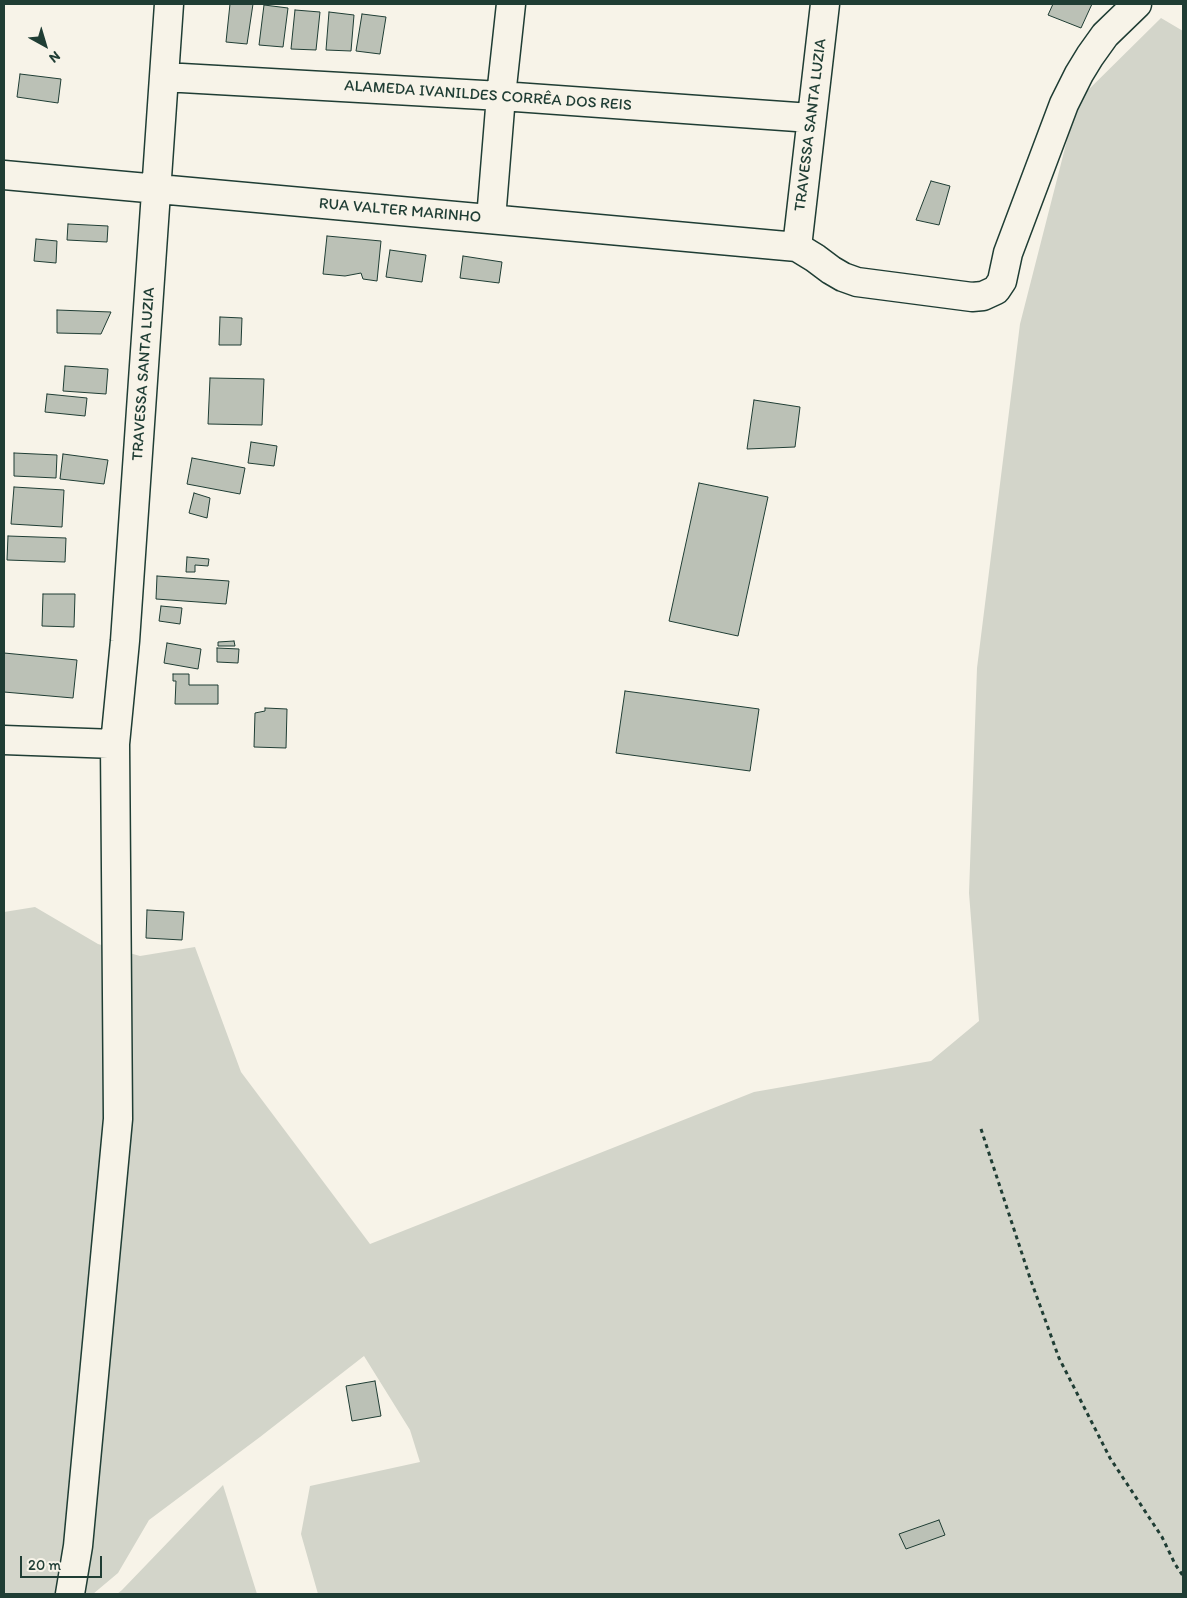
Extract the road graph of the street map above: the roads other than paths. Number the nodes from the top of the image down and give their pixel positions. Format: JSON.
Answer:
{"nodes":[{"id":1,"x":169,"y":4,"type":"edge"},
{"id":2,"x":511,"y":4,"type":"edge"},
{"id":3,"x":824,"y":4,"type":"edge"},
{"id":4,"x":1136,"y":4,"type":"edge"},
{"id":5,"x":164,"y":77,"type":"junction"},
{"id":6,"x":501,"y":96,"type":"junction"},
{"id":7,"x":811,"y":118,"type":"junction"},
{"id":8,"x":4,"y":175,"type":"edge"},
{"id":9,"x":156,"y":190,"type":"junction"},
{"id":10,"x":491,"y":219,"type":"junction"},
{"id":11,"x":797,"y":247,"type":"junction"},
{"id":12,"x":4,"y":740,"type":"edge"},
{"id":13,"x":115,"y":744,"type":"junction"},
{"id":14,"x":70,"y":1594,"type":"edge"}],
"edges":[{"from":1,"to":5,"type":"street","name":"TRAVESSA SANTA LUZIA"},
{"from":2,"to":6,"type":"street"},
{"from":3,"to":7,"type":"street","name":"TRAVESSA SANTA LUZIA"},
{"from":4,"to":11,"type":"street"},
{"from":5,"to":6,"type":"street","name":"ALAMEDA IVANILDES CORRÊA DOS REIS"},
{"from":5,"to":9,"type":"street","name":"TRAVESSA SANTA LUZIA"},
{"from":6,"to":7,"type":"street","name":"ALAMEDA IVANILDES CORRÊA DOS REIS"},
{"from":6,"to":10,"type":"street"},
{"from":7,"to":11,"type":"street","name":"TRAVESSA SANTA LUZIA"},
{"from":8,"to":9,"type":"street","name":"RUA VALTER MARINHO"},
{"from":9,"to":10,"type":"street","name":"RUA VALTER MARINHO"},
{"from":9,"to":13,"type":"street","name":"TRAVESSA SANTA LUZIA"},
{"from":10,"to":11,"type":"street","name":"RUA VALTER MARINHO"},
{"from":12,"to":13,"type":"street"},
{"from":13,"to":14,"type":"street","name":"TRAVESSA SANTA LUZIA"}]}
